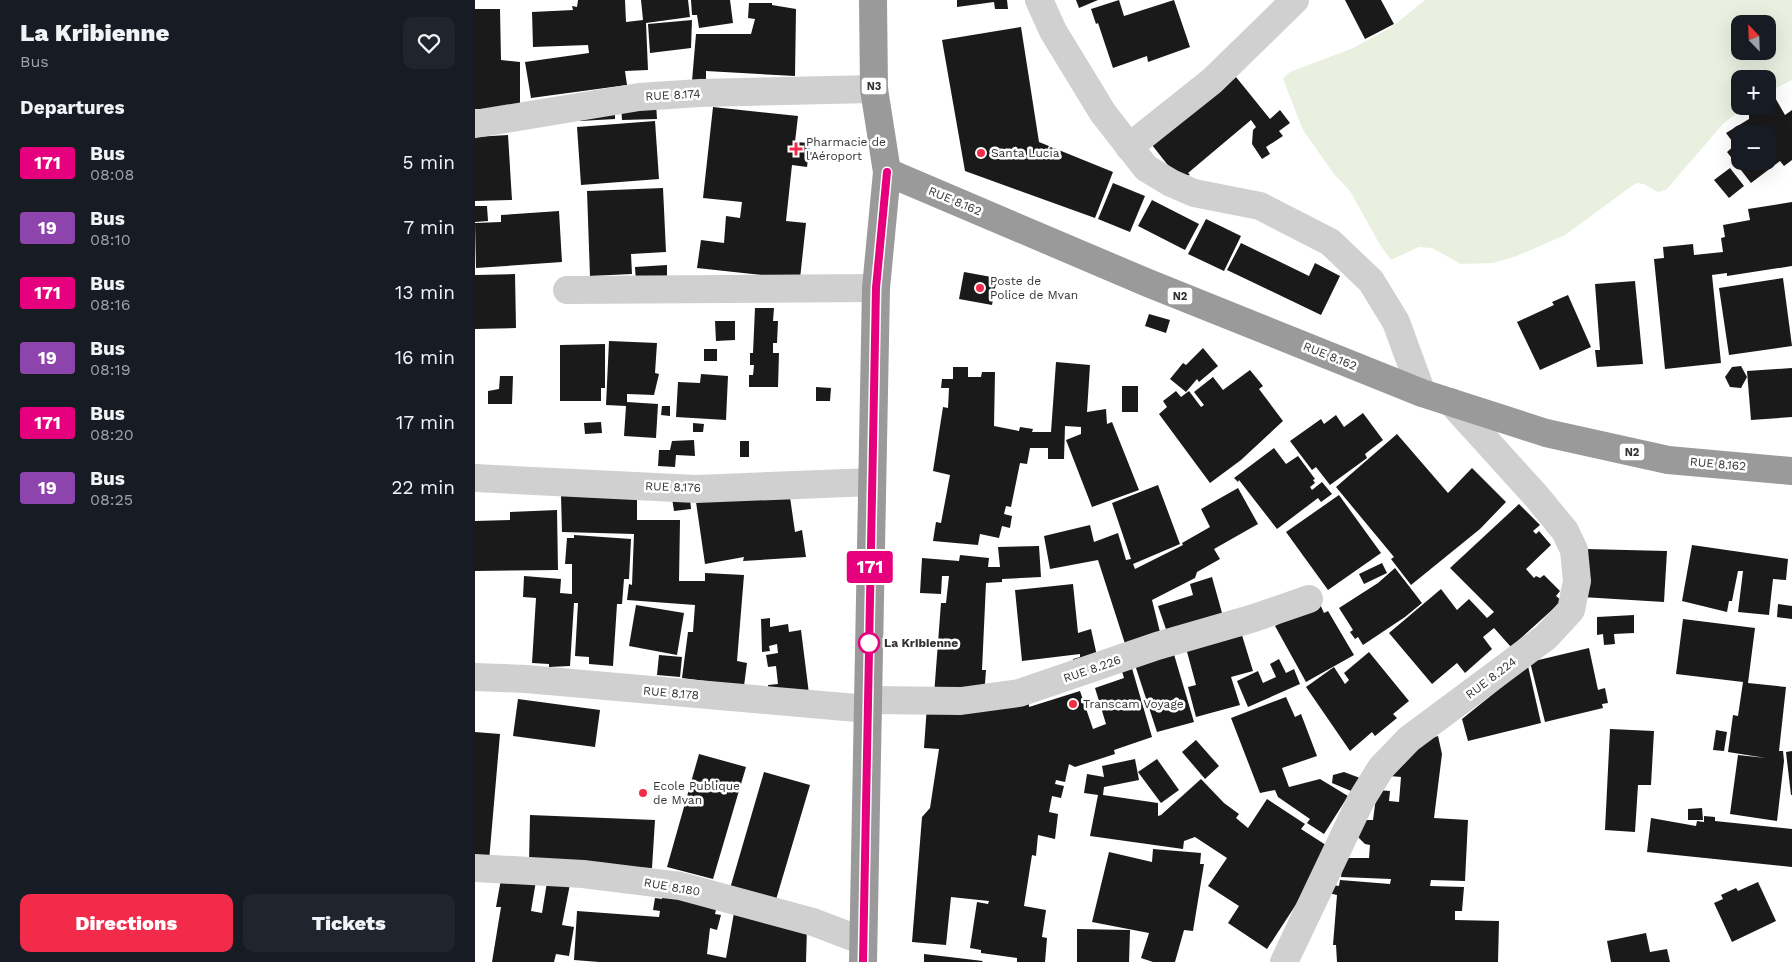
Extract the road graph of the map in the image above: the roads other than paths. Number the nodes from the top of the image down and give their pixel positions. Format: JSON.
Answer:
{"nodes":[{"id":1,"x":873,"y":0,"type":"edge"},
{"id":2,"x":1039,"y":0,"type":"edge"},
{"id":3,"x":1295,"y":0,"type":"edge"},
{"id":4,"x":874,"y":89,"type":"junction"},
{"id":5,"x":475,"y":124,"type":"edge"},
{"id":6,"x":1129,"y":147,"type":"junction"},
{"id":7,"x":887,"y":172,"type":"junction"},
{"id":8,"x":876,"y":288,"type":"junction"},
{"id":9,"x":567,"y":290,"type":"dead end"},
{"id":10,"x":1423,"y":392,"type":"junction"},
{"id":11,"x":1451,"y":402,"type":"junction"},
{"id":12,"x":1792,"y":472,"type":"edge"},
{"id":13,"x":475,"y":478,"type":"edge"},
{"id":14,"x":872,"y":482,"type":"junction"},
{"id":15,"x":1309,"y":599,"type":"dead end"},
{"id":16,"x":475,"y":677,"type":"edge"},
{"id":17,"x":868,"y":704,"type":"junction"},
{"id":18,"x":475,"y":868,"type":"edge"},
{"id":19,"x":863,"y":952,"type":"edge"},
{"id":20,"x":1284,"y":962,"type":"edge"}],
"edges":[{"from":1,"to":4,"type":"highway","number":"N3"},
{"from":2,"to":6,"type":"street"},
{"from":3,"to":6,"type":"street"},
{"from":4,"to":5,"type":"street","name":"RUE 8.174"},
{"from":4,"to":7,"type":"highway","number":"N3"},
{"from":6,"to":10,"type":"street"},
{"from":7,"to":8,"type":"highway","number":"N3"},
{"from":7,"to":10,"type":"highway","name":"RUE 8.162","number":"N2"},
{"from":8,"to":9,"type":"street"},
{"from":8,"to":14,"type":"highway","number":"N3"},
{"from":10,"to":11,"type":"highway","name":"RUE 8.162","number":"N2"},
{"from":11,"to":12,"type":"highway","name":"RUE 8.162","number":"N2"},
{"from":11,"to":20,"type":"street","name":"RUE 8.224"},
{"from":13,"to":14,"type":"street","name":"RUE 8.176"},
{"from":14,"to":17,"type":"highway","number":"N3"},
{"from":15,"to":17,"type":"street","name":"RUE 8.226"},
{"from":16,"to":17,"type":"street","name":"RUE 8.178"},
{"from":17,"to":19,"type":"highway","number":"N3"},
{"from":18,"to":19,"type":"street","name":"RUE 8.180"}]}
